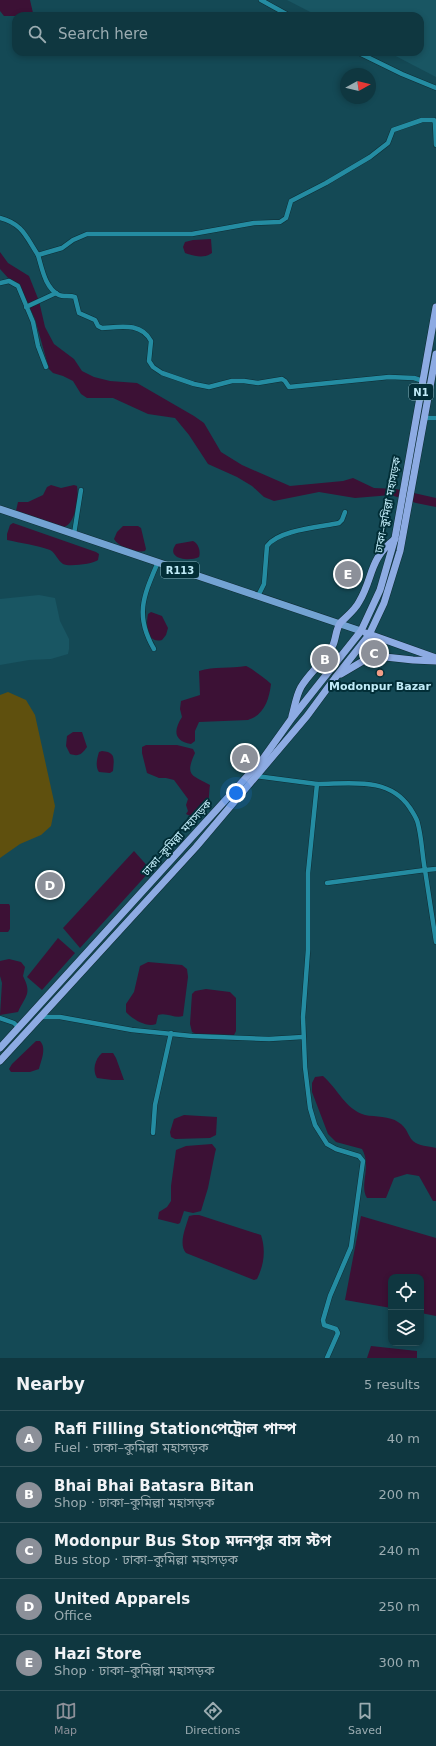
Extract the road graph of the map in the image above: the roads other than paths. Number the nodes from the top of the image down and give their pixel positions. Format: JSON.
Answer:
{"nodes":[{"id":1,"x":261,"y":0,"type":"edge"},
{"id":2,"x":283,"y":12,"type":"edge"},
{"id":3,"x":365,"y":56,"type":"edge"},
{"id":4,"x":436,"y":88,"type":"edge"},
{"id":5,"x":436,"y":145,"type":"edge"},
{"id":6,"x":0,"y":218,"type":"edge"},
{"id":7,"x":38,"y":255,"type":"junction"},
{"id":8,"x":0,"y":283,"type":"edge"},
{"id":9,"x":56,"y":293,"type":"junction"},
{"id":10,"x":26,"y":307,"type":"junction"},
{"id":11,"x":436,"y":308,"type":"edge"},
{"id":12,"x":436,"y":354,"type":"edge"},
{"id":13,"x":46,"y":367,"type":"dead end"},
{"id":14,"x":423,"y":381,"type":"junction"},
{"id":15,"x":424,"y":418,"type":"junction"},
{"id":16,"x":436,"y":418,"type":"edge"},
{"id":17,"x":409,"y":477,"type":"junction"},
{"id":18,"x":81,"y":490,"type":"dead end"},
{"id":19,"x":0,"y":509,"type":"edge"},
{"id":20,"x":345,"y":512,"type":"dead end"},
{"id":21,"x":74,"y":534,"type":"junction"},
{"id":22,"x":395,"y":538,"type":"junction"},
{"id":23,"x":158,"y":562,"type":"junction"},
{"id":24,"x":258,"y":596,"type":"junction"},
{"id":25,"x":340,"y":624,"type":"junction"},
{"id":26,"x":361,"y":631,"type":"junction"},
{"id":27,"x":370,"y":634,"type":"junction"},
{"id":28,"x":154,"y":650,"type":"dead end"},
{"id":29,"x":436,"y":659,"type":"edge"},
{"id":30,"x":335,"y":678,"type":"junction"},
{"id":31,"x":292,"y":718,"type":"junction"},
{"id":32,"x":256,"y":776,"type":"junction"},
{"id":33,"x":317,"y":784,"type":"junction"},
{"id":34,"x":436,"y":869,"type":"edge"},
{"id":35,"x":424,"y":870,"type":"junction"},
{"id":36,"x":327,"y":882,"type":"dead end"},
{"id":37,"x":436,"y":942,"type":"edge"},
{"id":38,"x":41,"y":1017,"type":"junction"},
{"id":39,"x":0,"y":1018,"type":"edge"},
{"id":40,"x":18,"y":1027,"type":"junction"},
{"id":41,"x":171,"y":1033,"type":"junction"},
{"id":42,"x":303,"y":1037,"type":"junction"},
{"id":43,"x":0,"y":1048,"type":"edge"},
{"id":44,"x":0,"y":1061,"type":"edge"},
{"id":45,"x":153,"y":1133,"type":"dead end"},
{"id":46,"x":327,"y":1358,"type":"edge"}],
"edges":[{"from":1,"to":2,"type":"street"},
{"from":3,"to":4,"type":"street"},
{"from":5,"to":7,"type":"street"},
{"from":6,"to":7,"type":"street"},
{"from":7,"to":9,"type":"street"},
{"from":8,"to":10,"type":"street"},
{"from":9,"to":10,"type":"street"},
{"from":9,"to":14,"type":"street"},
{"from":10,"to":13,"type":"street"},
{"from":11,"to":14,"type":"highway","name":"ঢাকা–কুমিল্লা মহাসড়ক","number":"N1"},
{"from":12,"to":15,"type":"highway","name":"ঢাকা–কুমিল্লা মহাসড়ক","number":"N1"},
{"from":14,"to":17,"type":"highway","name":"ঢাকা–কুমিল্লা মহাসড়ক","number":"N1"},
{"from":15,"to":16,"type":"street"},
{"from":15,"to":17,"type":"highway","name":"ঢাকা–কুমিল্লা মহাসড়ক","number":"N1"},
{"from":17,"to":22,"type":"highway","name":"ঢাকা–কুমিল্লা মহাসড়ক","number":"N1"},
{"from":17,"to":27,"type":"highway","name":"ঢাকা–কুমিল্লা মহাসড়ক","number":"N1"},
{"from":18,"to":21,"type":"street"},
{"from":19,"to":21,"type":"main road","number":"R113"},
{"from":20,"to":24,"type":"street"},
{"from":21,"to":23,"type":"main road","number":"R113"},
{"from":22,"to":25,"type":"highway"},
{"from":22,"to":26,"type":"highway","name":"ঢাকা–কুমিল্লা মহাসড়ক","number":"N1"},
{"from":23,"to":24,"type":"main road","number":"R113"},
{"from":23,"to":28,"type":"street"},
{"from":24,"to":25,"type":"main road","number":"R113"},
{"from":25,"to":26,"type":"main road","number":"R113"},
{"from":25,"to":31,"type":"highway"},
{"from":26,"to":27,"type":"highway"},
{"from":26,"to":31,"type":"highway","name":"ঢাকা–কুমিল্লা মহাসড়ক","number":"N1"},
{"from":27,"to":29,"type":"highway"},
{"from":27,"to":30,"type":"highway","name":"ঢাকা–কুমিল্লা মহাসড়ক","number":"N1"},
{"from":29,"to":30,"type":"highway"},
{"from":30,"to":32,"type":"highway","name":"ঢাকা–কুমিল্লা মহাসড়ক","number":"N1"},
{"from":31,"to":40,"type":"highway","name":"ঢাকা–কুমিল্লা মহাসড়ক","number":"N1"},
{"from":32,"to":33,"type":"street"},
{"from":32,"to":38,"type":"highway","name":"ঢাকা–কুমিল্লা মহাসড়ক","number":"N1"},
{"from":33,"to":35,"type":"street"},
{"from":33,"to":42,"type":"street"},
{"from":34,"to":35,"type":"street"},
{"from":35,"to":36,"type":"street"},
{"from":35,"to":37,"type":"street"},
{"from":38,"to":41,"type":"street"},
{"from":38,"to":44,"type":"highway","name":"ঢাকা–কুমিল্লা মহাসড়ক","number":"N1"},
{"from":39,"to":40,"type":"street"},
{"from":40,"to":43,"type":"highway","name":"ঢাকা–কুমিল্লা মহাসড়ক","number":"N1"},
{"from":41,"to":42,"type":"street"},
{"from":41,"to":45,"type":"street"},
{"from":42,"to":46,"type":"street"}]}
